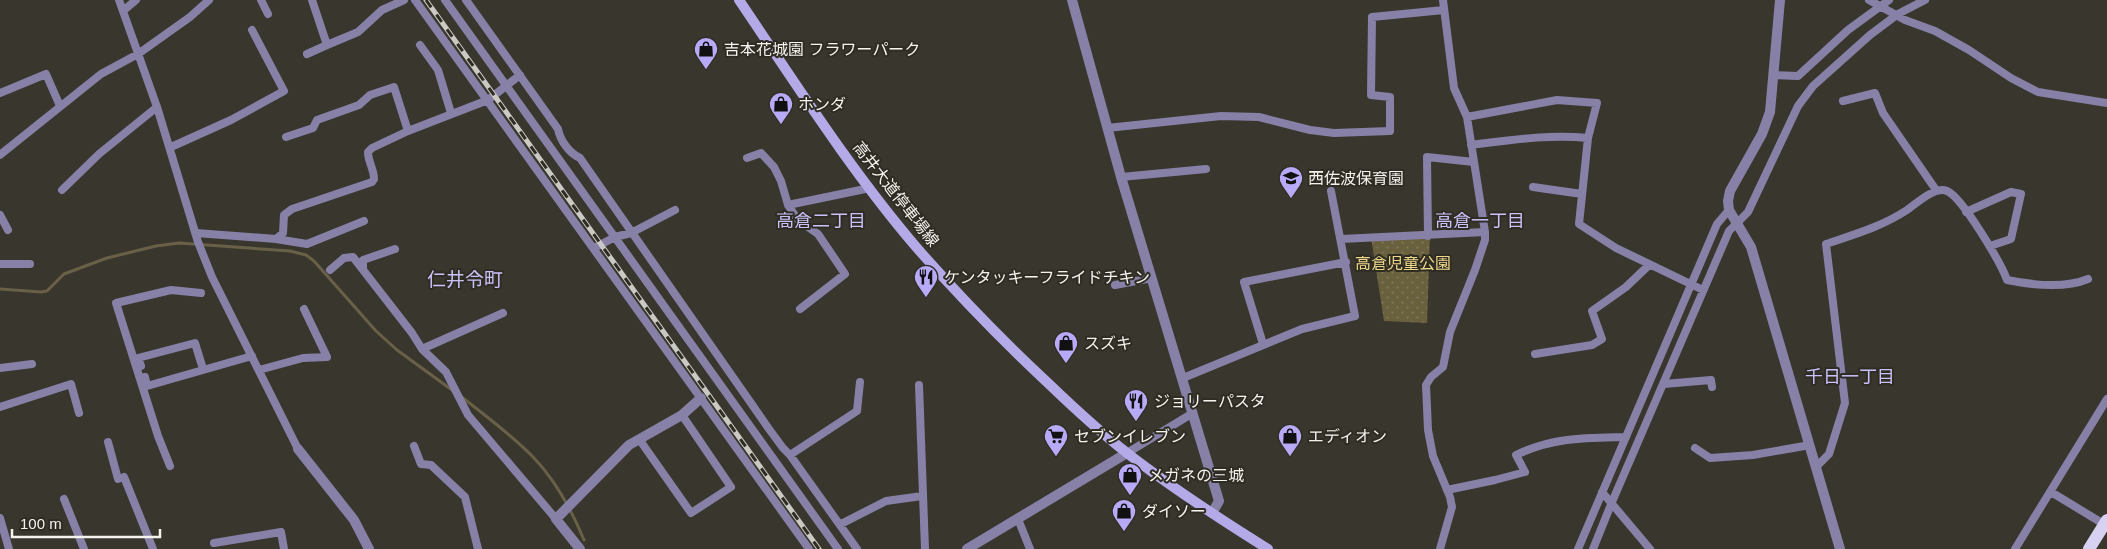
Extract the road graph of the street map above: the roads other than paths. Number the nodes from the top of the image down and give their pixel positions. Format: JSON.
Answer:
{"nodes":[{"id":1,"x":119,"y":0,"type":"edge"},
{"id":2,"x":136,"y":0,"type":"edge"},
{"id":3,"x":209,"y":0,"type":"edge"},
{"id":4,"x":261,"y":0,"type":"edge"},
{"id":5,"x":312,"y":0,"type":"edge"},
{"id":6,"x":404,"y":0,"type":"edge"},
{"id":7,"x":415,"y":0,"type":"edge"},
{"id":8,"x":445,"y":0,"type":"edge"},
{"id":9,"x":466,"y":0,"type":"edge"},
{"id":10,"x":739,"y":0,"type":"edge"},
{"id":11,"x":1072,"y":0,"type":"edge"},
{"id":12,"x":1443,"y":0,"type":"edge"},
{"id":13,"x":1780,"y":0,"type":"edge"},
{"id":14,"x":1869,"y":0,"type":"edge"},
{"id":15,"x":1889,"y":0,"type":"edge"},
{"id":16,"x":1925,"y":0,"type":"edge"},
{"id":17,"x":1880,"y":5,"type":"junction"},
{"id":18,"x":1444,"y":10,"type":"junction"},
{"id":19,"x":123,"y":12,"type":"junction"},
{"id":20,"x":268,"y":14,"type":"dead end"},
{"id":21,"x":1898,"y":14,"type":"junction"},
{"id":22,"x":252,"y":30,"type":"dead end"},
{"id":23,"x":327,"y":45,"type":"junction"},
{"id":24,"x":420,"y":46,"type":"dead end"},
{"id":25,"x":138,"y":54,"type":"junction"},
{"id":26,"x":307,"y":54,"type":"dead end"},
{"id":27,"x":520,"y":75,"type":"junction"},
{"id":28,"x":1774,"y":75,"type":"junction"},
{"id":29,"x":506,"y":86,"type":"junction"},
{"id":30,"x":0,"y":93,"type":"edge"},
{"id":31,"x":488,"y":100,"type":"junction"},
{"id":32,"x":1843,"y":101,"type":"dead end"},
{"id":33,"x":2107,"y":103,"type":"edge"},
{"id":34,"x":60,"y":106,"type":"junction"},
{"id":35,"x":157,"y":106,"type":"junction"},
{"id":36,"x":451,"y":113,"type":"junction"},
{"id":37,"x":1467,"y":117,"type":"junction"},
{"id":38,"x":1107,"y":128,"type":"junction"},
{"id":39,"x":408,"y":130,"type":"junction"},
{"id":40,"x":286,"y":137,"type":"dead end"},
{"id":41,"x":1588,"y":138,"type":"junction"},
{"id":42,"x":1471,"y":145,"type":"junction"},
{"id":43,"x":170,"y":147,"type":"junction"},
{"id":44,"x":1,"y":152,"type":"edge"},
{"id":45,"x":747,"y":158,"type":"dead end"},
{"id":46,"x":1474,"y":162,"type":"junction"},
{"id":47,"x":1206,"y":169,"type":"dead end"},
{"id":48,"x":1121,"y":177,"type":"junction"},
{"id":49,"x":870,"y":188,"type":"junction"},
{"id":50,"x":1533,"y":188,"type":"dead end"},
{"id":51,"x":62,"y":190,"type":"dead end"},
{"id":52,"x":1331,"y":190,"type":"dead end"},
{"id":53,"x":1936,"y":190,"type":"junction"},
{"id":54,"x":1582,"y":194,"type":"junction"},
{"id":55,"x":788,"y":205,"type":"junction"},
{"id":56,"x":675,"y":210,"type":"dead end"},
{"id":57,"x":1729,"y":210,"type":"junction"},
{"id":58,"x":1966,"y":212,"type":"junction"},
{"id":59,"x":0,"y":215,"type":"edge"},
{"id":60,"x":364,"y":221,"type":"dead end"},
{"id":61,"x":1737,"y":224,"type":"junction"},
{"id":62,"x":8,"y":230,"type":"dead end"},
{"id":63,"x":1485,"y":232,"type":"junction"},
{"id":64,"x":196,"y":233,"type":"junction"},
{"id":65,"x":631,"y":233,"type":"junction"},
{"id":66,"x":1428,"y":236,"type":"junction"},
{"id":67,"x":615,"y":237,"type":"junction"},
{"id":68,"x":276,"y":239,"type":"junction"},
{"id":69,"x":1341,"y":239,"type":"junction"},
{"id":70,"x":1990,"y":246,"type":"junction"},
{"id":71,"x":594,"y":248,"type":"junction"},
{"id":72,"x":395,"y":249,"type":"dead end"},
{"id":73,"x":1346,"y":262,"type":"junction"},
{"id":74,"x":0,"y":264,"type":"edge"},
{"id":75,"x":30,"y":264,"type":"dead end"},
{"id":76,"x":1649,"y":265,"type":"junction"},
{"id":77,"x":362,"y":269,"type":"junction"},
{"id":78,"x":330,"y":270,"type":"dead end"},
{"id":79,"x":1152,"y":278,"type":"junction"},
{"id":80,"x":2088,"y":279,"type":"dead end"},
{"id":81,"x":1115,"y":285,"type":"dead end"},
{"id":82,"x":1691,"y":285,"type":"junction"},
{"id":83,"x":1703,"y":290,"type":"junction"},
{"id":84,"x":201,"y":293,"type":"dead end"},
{"id":85,"x":304,"y":309,"type":"dead end"},
{"id":86,"x":800,"y":309,"type":"dead end"},
{"id":87,"x":503,"y":312,"type":"dead end"},
{"id":88,"x":1263,"y":344,"type":"junction"},
{"id":89,"x":422,"y":349,"type":"junction"},
{"id":90,"x":1536,"y":354,"type":"dead end"},
{"id":91,"x":252,"y":356,"type":"junction"},
{"id":92,"x":32,"y":364,"type":"dead end"},
{"id":93,"x":0,"y":368,"type":"edge"},
{"id":94,"x":203,"y":369,"type":"junction"},
{"id":95,"x":259,"y":370,"type":"junction"},
{"id":96,"x":1183,"y":378,"type":"junction"},
{"id":97,"x":860,"y":382,"type":"dead end"},
{"id":98,"x":1664,"y":384,"type":"junction"},
{"id":99,"x":919,"y":385,"type":"dead end"},
{"id":100,"x":1712,"y":388,"type":"dead end"},
{"id":101,"x":701,"y":398,"type":"junction"},
{"id":102,"x":2107,"y":399,"type":"edge"},
{"id":103,"x":0,"y":407,"type":"edge"},
{"id":104,"x":79,"y":413,"type":"dead end"},
{"id":105,"x":1193,"y":413,"type":"junction"},
{"id":106,"x":682,"y":415,"type":"junction"},
{"id":107,"x":1626,"y":437,"type":"junction"},
{"id":108,"x":639,"y":439,"type":"junction"},
{"id":109,"x":108,"y":442,"type":"dead end"},
{"id":110,"x":1810,"y":445,"type":"junction"},
{"id":111,"x":414,"y":446,"type":"dead end"},
{"id":112,"x":1696,"y":448,"type":"dead end"},
{"id":113,"x":298,"y":449,"type":"joint"},
{"id":114,"x":1127,"y":453,"type":"junction"},
{"id":115,"x":790,"y":455,"type":"junction"},
{"id":116,"x":170,"y":466,"type":"dead end"},
{"id":117,"x":1816,"y":466,"type":"junction"},
{"id":118,"x":1448,"y":490,"type":"junction"},
{"id":119,"x":1602,"y":492,"type":"junction"},
{"id":120,"x":2050,"y":492,"type":"junction"},
{"id":121,"x":922,"y":496,"type":"junction"},
{"id":122,"x":64,"y":499,"type":"dead end"},
{"id":123,"x":1612,"y":502,"type":"junction"},
{"id":124,"x":1212,"y":513,"type":"junction"},
{"id":125,"x":0,"y":518,"type":"edge"},
{"id":126,"x":556,"y":519,"type":"junction"},
{"id":127,"x":1018,"y":519,"type":"junction"},
{"id":128,"x":841,"y":524,"type":"junction"},
{"id":129,"x":2106,"y":524,"type":"edge"},
{"id":130,"x":214,"y":543,"type":"dead end"},
{"id":131,"x":9,"y":549,"type":"edge"},
{"id":132,"x":84,"y":549,"type":"edge"},
{"id":133,"x":153,"y":549,"type":"edge"},
{"id":134,"x":284,"y":549,"type":"edge"},
{"id":135,"x":366,"y":549,"type":"edge"},
{"id":136,"x":478,"y":549,"type":"edge"},
{"id":137,"x":580,"y":549,"type":"edge"},
{"id":138,"x":809,"y":549,"type":"edge"},
{"id":139,"x":838,"y":549,"type":"edge"},
{"id":140,"x":857,"y":549,"type":"edge"},
{"id":141,"x":925,"y":549,"type":"edge"},
{"id":142,"x":968,"y":549,"type":"edge"},
{"id":143,"x":1030,"y":549,"type":"edge"},
{"id":144,"x":1268,"y":549,"type":"edge"},
{"id":145,"x":1440,"y":549,"type":"edge"},
{"id":146,"x":1578,"y":549,"type":"edge"},
{"id":147,"x":1593,"y":549,"type":"edge"},
{"id":148,"x":1650,"y":549,"type":"edge"},
{"id":149,"x":1840,"y":549,"type":"edge"},
{"id":150,"x":2015,"y":549,"type":"edge"},
{"id":151,"x":2089,"y":549,"type":"edge"}],
"edges":[{"from":1,"to":19,"type":"street"},
{"from":2,"to":19,"type":"street"},
{"from":3,"to":25,"type":"street"},
{"from":4,"to":20,"type":"street"},
{"from":5,"to":23,"type":"street"},
{"from":6,"to":23,"type":"street"},
{"from":7,"to":31,"type":"street"},
{"from":8,"to":29,"type":"street"},
{"from":9,"to":27,"type":"street"},
{"from":10,"to":49,"type":"main road","name":"高井大道停車場線"},
{"from":11,"to":38,"type":"street"},
{"from":12,"to":18,"type":"street"},
{"from":13,"to":28,"type":"street"},
{"from":14,"to":17,"type":"street"},
{"from":15,"to":17,"type":"street"},
{"from":16,"to":21,"type":"street"},
{"from":17,"to":21,"type":"street"},
{"from":17,"to":28,"type":"street"},
{"from":18,"to":37,"type":"street"},
{"from":18,"to":38,"type":"street"},
{"from":19,"to":25,"type":"street"},
{"from":21,"to":33,"type":"street"},
{"from":21,"to":61,"type":"street"},
{"from":22,"to":43,"type":"street"},
{"from":23,"to":26,"type":"street"},
{"from":24,"to":36,"type":"street"},
{"from":25,"to":34,"type":"street"},
{"from":25,"to":35,"type":"street"},
{"from":27,"to":29,"type":"street"},
{"from":27,"to":65,"type":"street"},
{"from":28,"to":57,"type":"street"},
{"from":29,"to":31,"type":"street"},
{"from":29,"to":67,"type":"street"},
{"from":30,"to":34,"type":"street"},
{"from":31,"to":36,"type":"street"},
{"from":31,"to":71,"type":"street"},
{"from":32,"to":53,"type":"street"},
{"from":34,"to":44,"type":"street"},
{"from":35,"to":43,"type":"street"},
{"from":35,"to":51,"type":"street"},
{"from":36,"to":39,"type":"street"},
{"from":37,"to":41,"type":"street"},
{"from":37,"to":42,"type":"street"},
{"from":38,"to":48,"type":"street"},
{"from":39,"to":40,"type":"street"},
{"from":39,"to":68,"type":"street"},
{"from":41,"to":42,"type":"street"},
{"from":41,"to":54,"type":"street"},
{"from":42,"to":46,"type":"street"},
{"from":43,"to":64,"type":"street"},
{"from":45,"to":55,"type":"street"},
{"from":46,"to":63,"type":"street"},
{"from":46,"to":66,"type":"street"},
{"from":47,"to":48,"type":"street"},
{"from":48,"to":79,"type":"street"},
{"from":49,"to":55,"type":"street"},
{"from":49,"to":114,"type":"main road","name":"高井大道停車場線"},
{"from":50,"to":54,"type":"street"},
{"from":52,"to":69,"type":"street"},
{"from":53,"to":58,"type":"street"},
{"from":53,"to":117,"type":"street"},
{"from":54,"to":76,"type":"street"},
{"from":55,"to":86,"type":"street"},
{"from":56,"to":65,"type":"street"},
{"from":57,"to":61,"type":"street"},
{"from":57,"to":82,"type":"street"},
{"from":58,"to":70,"type":"street"},
{"from":58,"to":70,"type":"street"},
{"from":59,"to":62,"type":"street"},
{"from":60,"to":68,"type":"street"},
{"from":61,"to":83,"type":"street"},
{"from":61,"to":110,"type":"street"},
{"from":63,"to":66,"type":"street"},
{"from":63,"to":118,"type":"street"},
{"from":64,"to":68,"type":"street"},
{"from":64,"to":91,"type":"street"},
{"from":65,"to":67,"type":"street"},
{"from":65,"to":115,"type":"street"},
{"from":66,"to":69,"type":"street"},
{"from":67,"to":71,"type":"street"},
{"from":67,"to":139,"type":"street"},
{"from":69,"to":73,"type":"street"},
{"from":70,"to":80,"type":"street"},
{"from":71,"to":101,"type":"street"},
{"from":72,"to":77,"type":"street"},
{"from":73,"to":88,"type":"street"},
{"from":73,"to":88,"type":"street"},
{"from":74,"to":75,"type":"street"},
{"from":76,"to":82,"type":"street"},
{"from":76,"to":90,"type":"street"},
{"from":77,"to":78,"type":"street"},
{"from":77,"to":89,"type":"street"},
{"from":79,"to":81,"type":"street"},
{"from":79,"to":96,"type":"street"},
{"from":82,"to":83,"type":"street"},
{"from":82,"to":107,"type":"street"},
{"from":83,"to":98,"type":"street"},
{"from":84,"to":116,"type":"street"},
{"from":85,"to":95,"type":"street"},
{"from":87,"to":89,"type":"street"},
{"from":88,"to":96,"type":"street"},
{"from":89,"to":126,"type":"street"},
{"from":91,"to":94,"type":"street"},
{"from":91,"to":95,"type":"street"},
{"from":92,"to":93,"type":"street"},
{"from":94,"to":94,"type":"street"},
{"from":95,"to":113,"type":"street"},
{"from":96,"to":105,"type":"street"},
{"from":97,"to":115,"type":"street"},
{"from":98,"to":100,"type":"street"},
{"from":98,"to":123,"type":"street"},
{"from":99,"to":121,"type":"street"},
{"from":101,"to":106,"type":"street"},
{"from":101,"to":138,"type":"street"},
{"from":102,"to":120,"type":"street"},
{"from":103,"to":104,"type":"street"},
{"from":105,"to":114,"type":"street"},
{"from":105,"to":124,"type":"street"},
{"from":106,"to":108,"type":"street"},
{"from":106,"to":108,"type":"street"},
{"from":107,"to":118,"type":"street"},
{"from":107,"to":119,"type":"street"},
{"from":108,"to":126,"type":"street"},
{"from":109,"to":133,"type":"street"},
{"from":110,"to":112,"type":"street"},
{"from":110,"to":117,"type":"street"},
{"from":111,"to":136,"type":"street"},
{"from":113,"to":135,"type":"street"},
{"from":114,"to":124,"type":"main road","name":"高井大道停車場線"},
{"from":114,"to":127,"type":"street"},
{"from":115,"to":128,"type":"street"},
{"from":117,"to":149,"type":"street"},
{"from":118,"to":145,"type":"street"},
{"from":119,"to":123,"type":"street"},
{"from":119,"to":146,"type":"street"},
{"from":120,"to":129,"type":"street"},
{"from":120,"to":150,"type":"street"},
{"from":121,"to":128,"type":"street"},
{"from":121,"to":141,"type":"street"},
{"from":122,"to":132,"type":"street"},
{"from":123,"to":147,"type":"street"},
{"from":123,"to":148,"type":"street"},
{"from":124,"to":144,"type":"main road","name":"高井大道停車場線"},
{"from":125,"to":131,"type":"street"},
{"from":126,"to":137,"type":"street"},
{"from":127,"to":142,"type":"street"},
{"from":127,"to":143,"type":"street"},
{"from":128,"to":140,"type":"street"},
{"from":129,"to":151,"type":"main road"},
{"from":130,"to":134,"type":"street"}]}
